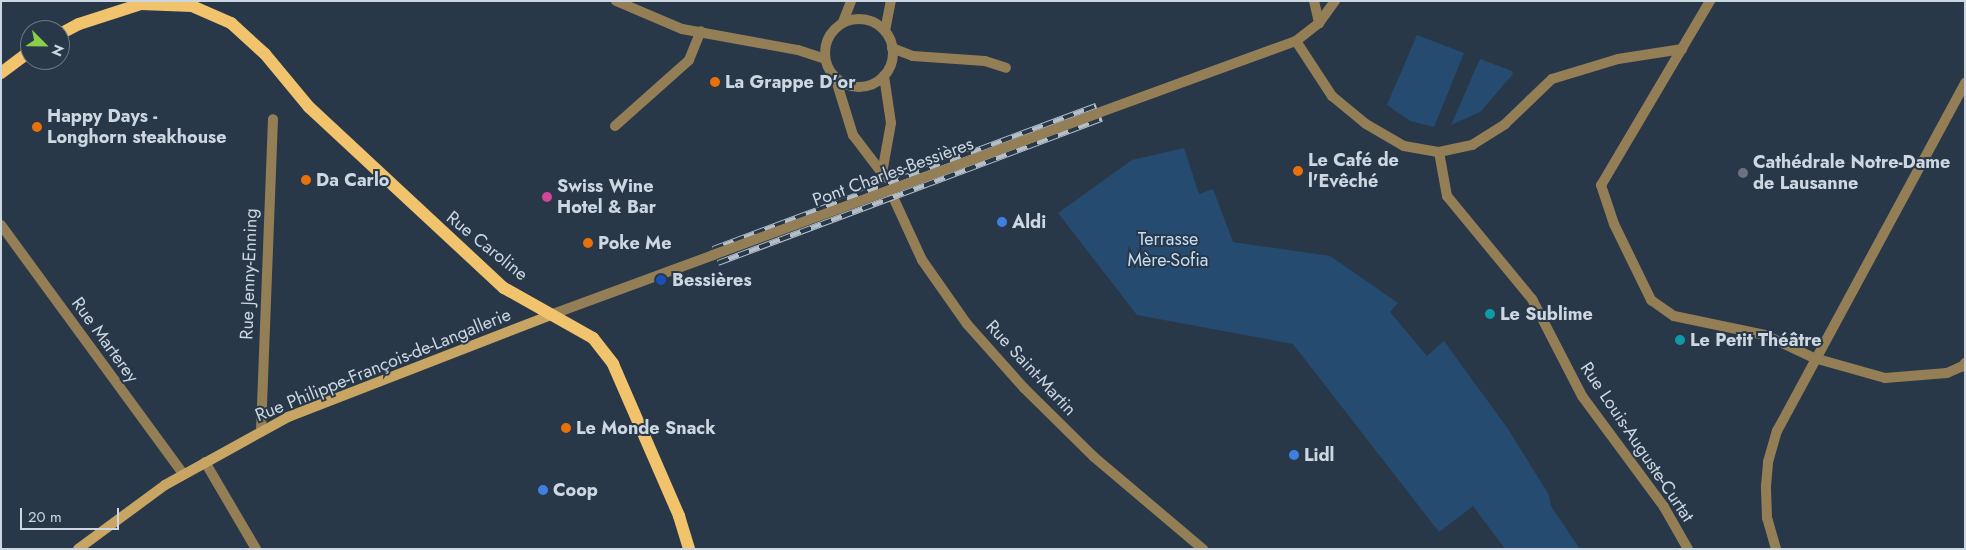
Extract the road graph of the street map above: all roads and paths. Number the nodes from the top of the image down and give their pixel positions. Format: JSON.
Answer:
{"nodes":[{"id":1,"x":616,"y":1,"type":"edge"},
{"id":2,"x":851,"y":1,"type":"edge"},
{"id":3,"x":890,"y":1,"type":"edge"},
{"id":4,"x":1314,"y":1,"type":"edge"},
{"id":5,"x":1335,"y":1,"type":"edge"},
{"id":6,"x":1710,"y":1,"type":"edge"},
{"id":7,"x":203,"y":5,"type":"edge"},
{"id":8,"x":843,"y":22,"type":"junction"},
{"id":9,"x":1319,"y":23,"type":"junction"},
{"id":10,"x":70,"y":29,"type":"edge"},
{"id":11,"x":701,"y":31,"type":"junction"},
{"id":12,"x":885,"y":31,"type":"junction"},
{"id":13,"x":1296,"y":40,"type":"junction"},
{"id":14,"x":892,"y":48,"type":"junction"},
{"id":15,"x":1682,"y":49,"type":"junction"},
{"id":16,"x":20,"y":59,"type":"edge"},
{"id":17,"x":825,"y":59,"type":"junction"},
{"id":18,"x":1006,"y":68,"type":"dead end"},
{"id":19,"x":1,"y":73,"type":"edge"},
{"id":20,"x":884,"y":76,"type":"junction"},
{"id":21,"x":836,"y":77,"type":"junction"},
{"id":22,"x":1965,"y":83,"type":"edge"},
{"id":23,"x":273,"y":120,"type":"dead end"},
{"id":24,"x":615,"y":126,"type":"dead end"},
{"id":25,"x":1439,"y":152,"type":"junction"},
{"id":26,"x":882,"y":173,"type":"junction"},
{"id":27,"x":1,"y":225,"type":"edge"},
{"id":28,"x":553,"y":314,"type":"junction"},
{"id":29,"x":1814,"y":358,"type":"junction"},
{"id":30,"x":1964,"y":365,"type":"edge"},
{"id":31,"x":261,"y":431,"type":"junction"},
{"id":32,"x":205,"y":462,"type":"junction"},
{"id":33,"x":183,"y":474,"type":"junction"},
{"id":34,"x":78,"y":549,"type":"edge"},
{"id":35,"x":256,"y":549,"type":"edge"},
{"id":36,"x":689,"y":549,"type":"edge"},
{"id":37,"x":1203,"y":549,"type":"edge"},
{"id":38,"x":1688,"y":549,"type":"edge"},
{"id":39,"x":1776,"y":549,"type":"edge"}],
"edges":[{"from":1,"to":11,"type":"street"},
{"from":2,"to":8,"type":"street"},
{"from":3,"to":12,"type":"street"},
{"from":4,"to":9,"type":"street"},
{"from":5,"to":9,"type":"street","name":"Pont Charles-Bessières"},
{"from":6,"to":15,"type":"street"},
{"from":7,"to":10,"type":"main road","name":"Rue Caroline"},
{"from":7,"to":28,"type":"main road","name":"Rue Caroline"},
{"from":8,"to":12,"type":"street"},
{"from":8,"to":17,"type":"street"},
{"from":9,"to":13,"type":"street","name":"Pont Charles-Bessières"},
{"from":11,"to":17,"type":"street"},
{"from":11,"to":24,"type":"street"},
{"from":12,"to":14,"type":"street"},
{"from":13,"to":25,"type":"street"},
{"from":13,"to":28,"type":"street","name":"Pont Charles-Bessières","bridge":true},
{"from":14,"to":18,"type":"street"},
{"from":14,"to":20,"type":"street"},
{"from":15,"to":25,"type":"street"},
{"from":15,"to":29,"type":"street"},
{"from":16,"to":19,"type":"main road"},
{"from":17,"to":21,"type":"street","name":"Rue Saint-Martin"},
{"from":20,"to":21,"type":"street"},
{"from":20,"to":26,"type":"street"},
{"from":21,"to":26,"type":"street","name":"Rue Saint-Martin"},
{"from":22,"to":29,"type":"street"},
{"from":23,"to":31,"type":"street","name":"Rue Jenny-Enning"},
{"from":25,"to":38,"type":"street","name":"Rue Louis-Auguste-Curtat"},
{"from":26,"to":37,"type":"street","name":"Rue Saint-Martin"},
{"from":27,"to":33,"type":"street","name":"Rue Marterey"},
{"from":28,"to":31,"type":"main road","name":"Rue Philippe-François-de-Langallerie"},
{"from":28,"to":36,"type":"main road","name":"Rue Caroline"},
{"from":29,"to":30,"type":"street"},
{"from":29,"to":39,"type":"street"},
{"from":31,"to":32,"type":"main road","name":"Rue Philippe-François-de-Langallerie"},
{"from":32,"to":33,"type":"main road","name":"Rue Philippe-François-de-Langallerie"},
{"from":32,"to":35,"type":"street"},
{"from":33,"to":34,"type":"main road","name":"Rue Philippe-François-de-Langallerie"}]}
